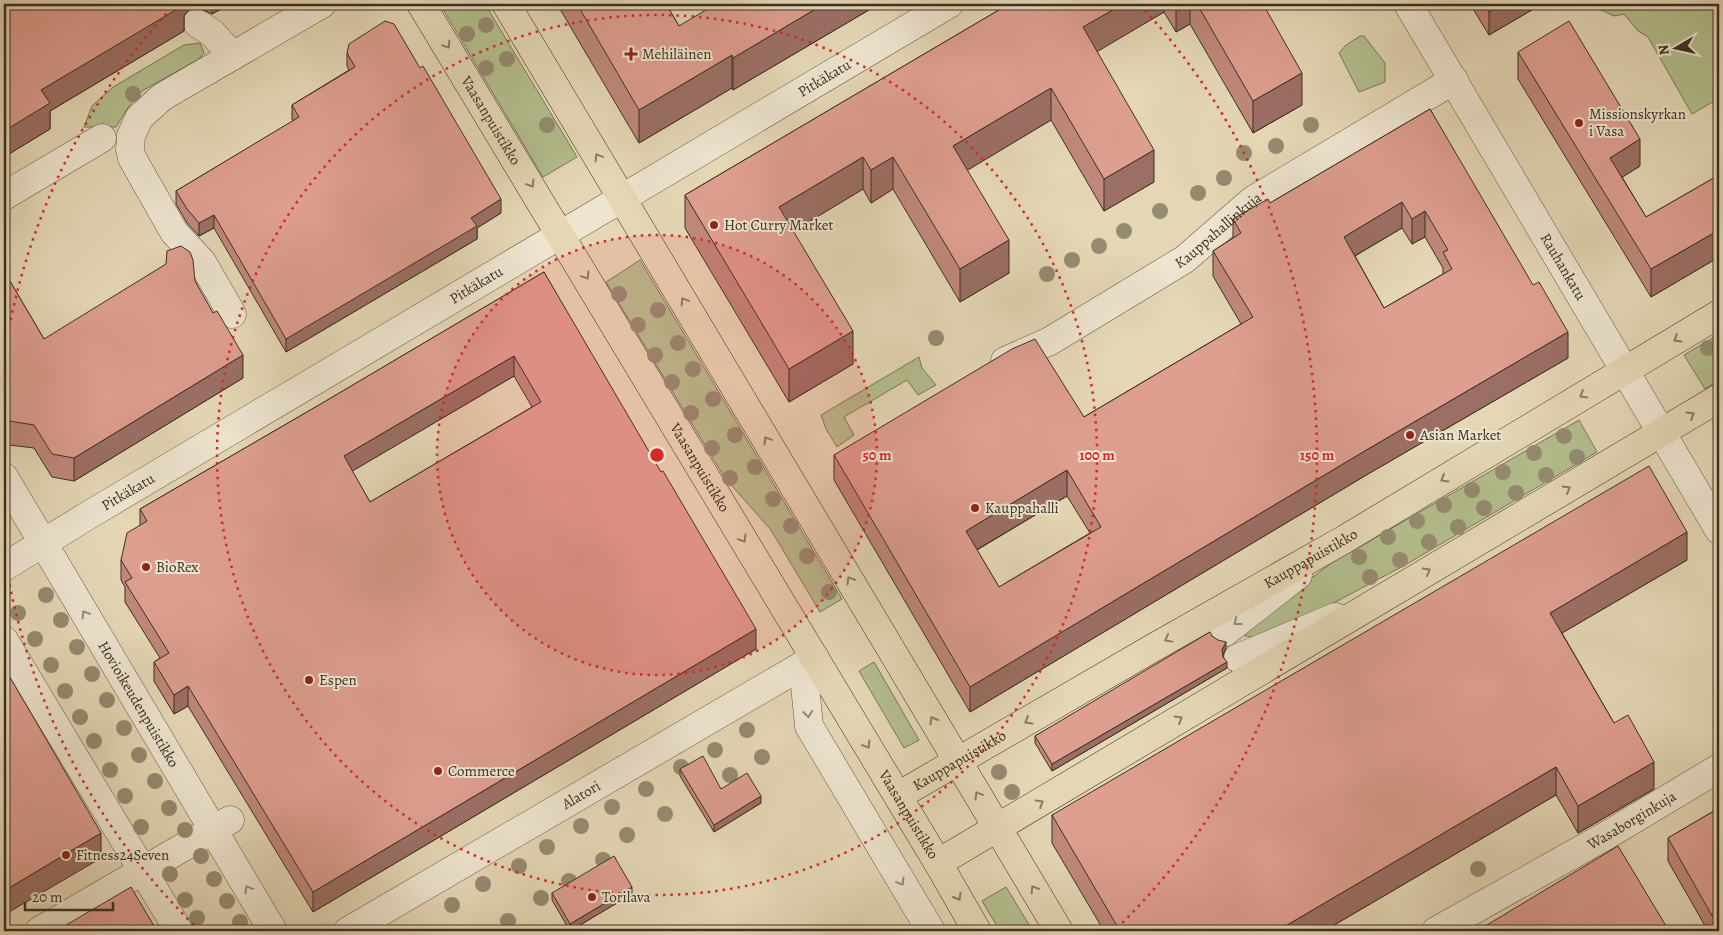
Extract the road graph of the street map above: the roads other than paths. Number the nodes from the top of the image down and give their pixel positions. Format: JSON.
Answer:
{"nodes":[{"id":1,"x":322,"y":4,"type":"edge"},
{"id":2,"x":421,"y":4,"type":"edge"},
{"id":3,"x":506,"y":4,"type":"edge"},
{"id":4,"x":949,"y":4,"type":"edge"},
{"id":5,"x":1408,"y":4,"type":"edge"},
{"id":6,"x":197,"y":23,"type":"dead end"},
{"id":7,"x":228,"y":59,"type":"junction"},
{"id":8,"x":1454,"y":80,"type":"junction"},
{"id":9,"x":102,"y":138,"type":"dead end"},
{"id":10,"x":4,"y":196,"type":"edge"},
{"id":11,"x":623,"y":199,"type":"junction"},
{"id":12,"x":561,"y":234,"type":"junction"},
{"id":13,"x":232,"y":314,"type":"dead end"},
{"id":14,"x":1719,"y":314,"type":"edge"},
{"id":15,"x":1625,"y":370,"type":"junction"},
{"id":16,"x":979,"y":372,"type":"edge"},
{"id":17,"x":1719,"y":398,"type":"edge"},
{"id":18,"x":1662,"y":432,"type":"junction"},
{"id":19,"x":4,"y":478,"type":"edge"},
{"id":20,"x":1719,"y":530,"type":"edge"},
{"id":21,"x":1345,"y":538,"type":"junction"},
{"id":22,"x":43,"y":543,"type":"junction"},
{"id":23,"x":4,"y":567,"type":"edge"},
{"id":24,"x":1385,"y":596,"type":"junction"},
{"id":25,"x":1224,"y":633,"type":"dead end"},
{"id":26,"x":4,"y":640,"type":"edge"},
{"id":27,"x":808,"y":655,"type":"junction"},
{"id":28,"x":1238,"y":658,"type":"dead end"},
{"id":29,"x":958,"y":762,"type":"junction"},
{"id":30,"x":1719,"y":768,"type":"edge"},
{"id":31,"x":898,"y":796,"type":"junction"},
{"id":32,"x":221,"y":825,"type":"junction"},
{"id":33,"x":998,"y":828,"type":"junction"},
{"id":34,"x":938,"y":863,"type":"junction"},
{"id":35,"x":142,"y":871,"type":"junction"},
{"id":36,"x":39,"y":931,"type":"edge"},
{"id":37,"x":179,"y":931,"type":"edge"},
{"id":38,"x":273,"y":931,"type":"edge"},
{"id":39,"x":348,"y":931,"type":"edge"},
{"id":40,"x":931,"y":931,"type":"edge"},
{"id":41,"x":977,"y":931,"type":"edge"},
{"id":42,"x":1059,"y":931,"type":"edge"},
{"id":43,"x":1436,"y":931,"type":"edge"}],
"edges":[{"from":1,"to":7,"type":"street"},
{"from":2,"to":12,"type":"main road","name":"Vaasanpuistikko","one_way":true},
{"from":11,"to":3,"type":"main road","one_way":true},
{"from":4,"to":11,"type":"street","name":"Pitkäkatu"},
{"from":5,"to":8,"type":"street","name":"Rauhankatu"},
{"from":6,"to":7,"type":"street"},
{"from":7,"to":13,"type":"street"},
{"from":8,"to":15,"type":"street","name":"Rauhankatu"},
{"from":8,"to":16,"type":"street","name":"Kauppahallinkuja"},
{"from":9,"to":10,"type":"street"},
{"from":11,"to":12,"type":"street","name":"Pitkäkatu"},
{"from":29,"to":11,"type":"main road","one_way":true},
{"from":12,"to":22,"type":"street","name":"Pitkäkatu"},
{"from":12,"to":27,"type":"main road","name":"Vaasanpuistikko","one_way":true},
{"from":14,"to":15,"type":"main road","name":"Kauppapuistikko","one_way":true},
{"from":15,"to":18,"type":"street","name":"Rauhankatu"},
{"from":15,"to":21,"type":"main road","name":"Kauppapuistikko","one_way":true},
{"from":18,"to":17,"type":"main road","one_way":true},
{"from":18,"to":20,"type":"street","name":"Rauhankatu"},
{"from":24,"to":18,"type":"main road","one_way":true},
{"from":19,"to":22,"type":"street","name":"Hovioikeudenpuistikko"},
{"from":21,"to":25,"type":"street","one_way":true},
{"from":21,"to":29,"type":"main road","name":"Kauppapuistikko","one_way":true},
{"from":22,"to":23,"type":"street","name":"Pitkäkatu"},
{"from":32,"to":22,"type":"street","name":"Hovioikeudenpuistikko","one_way":true},
{"from":24,"to":28,"type":"street"},
{"from":33,"to":24,"type":"main road","one_way":true},
{"from":26,"to":35,"type":"street"},
{"from":27,"to":31,"type":"main road","name":"Vaasanpuistikko","one_way":true},
{"from":27,"to":39,"type":"street","name":"Alatori"},
{"from":27,"to":40,"type":"street","one_way":true},
{"from":29,"to":31,"type":"main road","name":"Kauppapuistikko"},
{"from":33,"to":29,"type":"main road","one_way":true},
{"from":30,"to":43,"type":"street","name":"Wasaborginkuja"},
{"from":31,"to":34,"type":"main road","name":"Vaasanpuistikko"},
{"from":32,"to":35,"type":"street"},
{"from":38,"to":32,"type":"street","name":"Hovioikeudenpuistikko","one_way":true},
{"from":33,"to":34,"type":"main road"},
{"from":42,"to":33,"type":"main road","one_way":true},
{"from":34,"to":41,"type":"main road","name":"Vaasanpuistikko","one_way":true},
{"from":35,"to":36,"type":"street"},
{"from":35,"to":37,"type":"street"}]}
